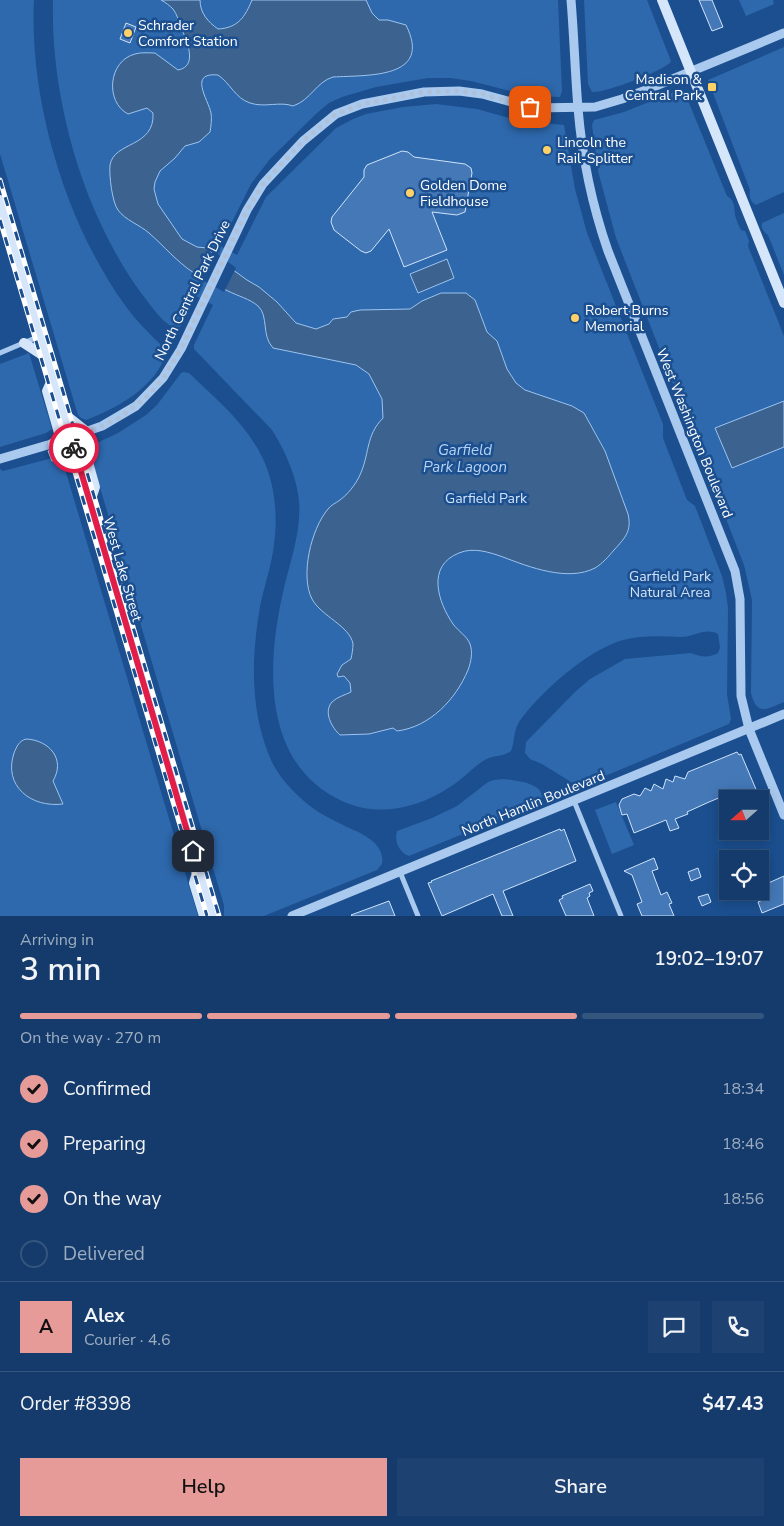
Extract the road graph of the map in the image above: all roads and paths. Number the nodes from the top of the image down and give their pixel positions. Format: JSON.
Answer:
{"nodes":[{"id":1,"x":571,"y":0,"type":"edge"},
{"id":2,"x":662,"y":0,"type":"edge"},
{"id":3,"x":784,"y":32,"type":"edge"},
{"id":4,"x":690,"y":71,"type":"junction"},
{"id":5,"x":578,"y":107,"type":"junction"},
{"id":6,"x":0,"y":200,"type":"edge"},
{"id":7,"x":784,"y":303,"type":"edge"},
{"id":8,"x":40,"y":336,"type":"junction"},
{"id":9,"x":24,"y":343,"type":"junction"},
{"id":10,"x":0,"y":353,"type":"edge"},
{"id":11,"x":47,"y":358,"type":"junction"},
{"id":12,"x":53,"y":378,"type":"junction"},
{"id":13,"x":63,"y":413,"type":"junction"},
{"id":14,"x":70,"y":437,"type":"junction"},
{"id":15,"x":0,"y":459,"type":"edge"},
{"id":16,"x":77,"y":461,"type":"junction"},
{"id":17,"x":90,"y":502,"type":"junction"},
{"id":18,"x":784,"y":714,"type":"edge"},
{"id":19,"x":749,"y":729,"type":"junction"},
{"id":20,"x":574,"y":801,"type":"junction"},
{"id":21,"x":784,"y":815,"type":"edge"},
{"id":22,"x":198,"y":869,"type":"junction"},
{"id":23,"x":400,"y":872,"type":"junction"},
{"id":24,"x":204,"y":916,"type":"edge"},
{"id":25,"x":212,"y":916,"type":"edge"},
{"id":26,"x":292,"y":916,"type":"edge"},
{"id":27,"x":418,"y":916,"type":"edge"},
{"id":28,"x":621,"y":916,"type":"edge"}],
"edges":[{"from":1,"to":5,"type":"street","name":"West Washington Boulevard"},
{"from":2,"to":4,"type":"main road"},
{"from":3,"to":4,"type":"street","name":"North Central Park Drive"},
{"from":4,"to":5,"type":"street","name":"North Central Park Drive"},
{"from":4,"to":7,"type":"main road"},
{"from":5,"to":14,"type":"street","name":"North Central Park Drive"},
{"from":5,"to":19,"type":"street","name":"West Washington Boulevard"},
{"from":6,"to":8,"type":"main road","name":"West Lake Street"},
{"from":8,"to":9,"type":"street"},
{"from":8,"to":11,"type":"main road","name":"West Lake Street"},
{"from":9,"to":10,"type":"street"},
{"from":9,"to":11,"type":"main road"},
{"from":11,"to":12,"type":"main road","name":"West Lake Street"},
{"from":12,"to":13,"type":"main road","name":"West Lake Street"},
{"from":12,"to":14,"type":"main road"},
{"from":13,"to":14,"type":"main road","name":"West Lake Street"},
{"from":13,"to":14,"type":"main road"},
{"from":14,"to":15,"type":"street","name":"North Central Park Drive"},
{"from":14,"to":16,"type":"main road","name":"West Lake Street"},
{"from":14,"to":16,"type":"main road"},
{"from":14,"to":17,"type":"main road"},
{"from":16,"to":17,"type":"main road","name":"West Lake Street"},
{"from":17,"to":22,"type":"main road","name":"West Lake Street"},
{"from":18,"to":19,"type":"street","name":"North Hamlin Boulevard"},
{"from":19,"to":20,"type":"street","name":"North Hamlin Boulevard"},
{"from":19,"to":21,"type":"street","name":"West Washington Boulevard"},
{"from":20,"to":23,"type":"street","name":"North Hamlin Boulevard"},
{"from":20,"to":28,"type":"street"},
{"from":22,"to":24,"type":"main road"},
{"from":22,"to":25,"type":"main road","name":"West Lake Street"},
{"from":23,"to":26,"type":"street","name":"North Hamlin Boulevard"},
{"from":23,"to":27,"type":"street"}]}
